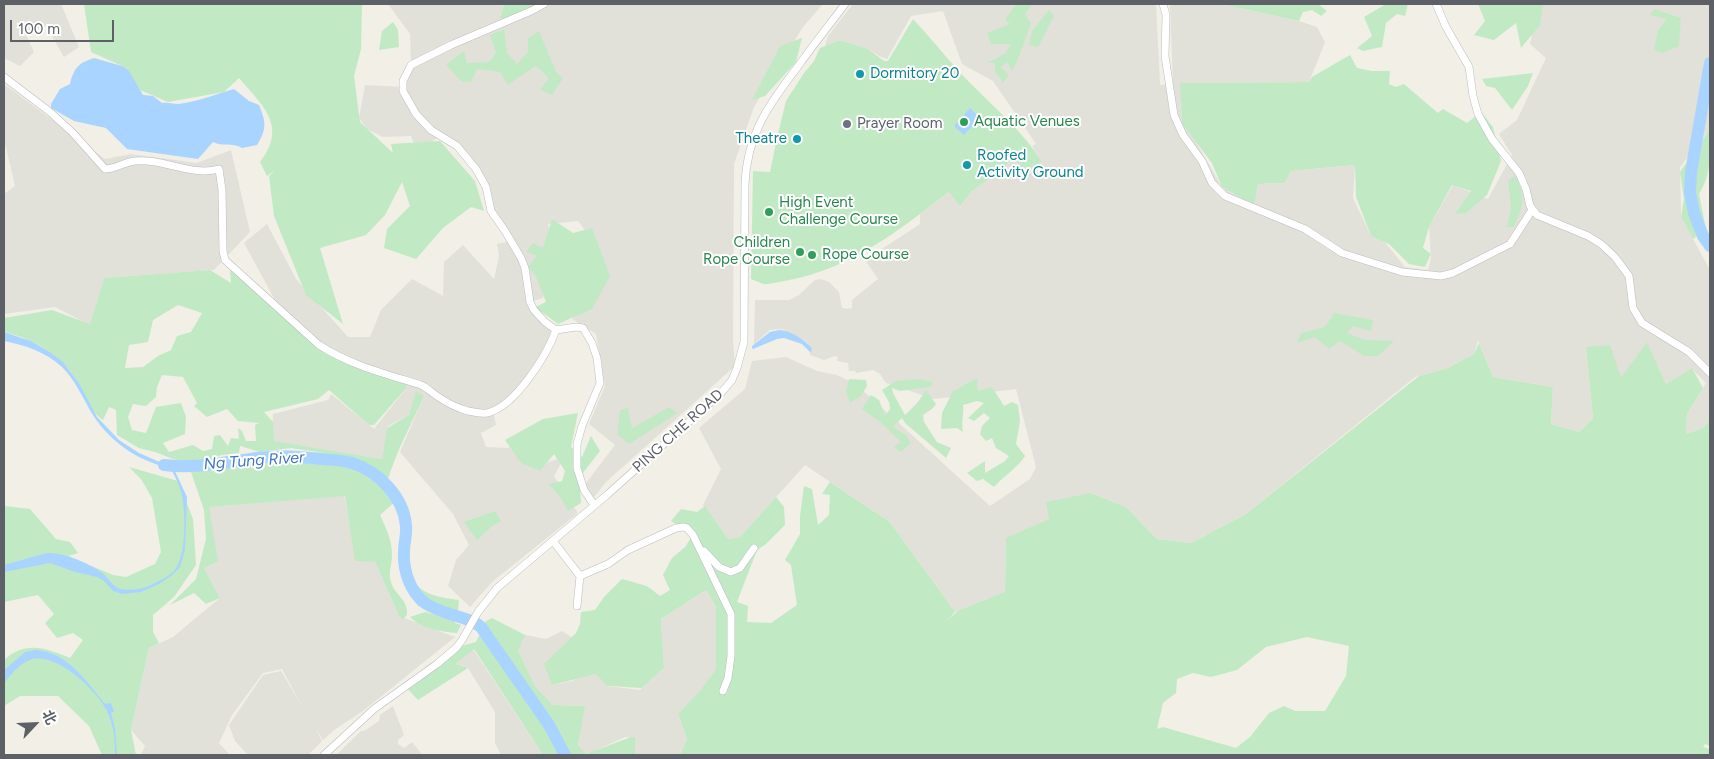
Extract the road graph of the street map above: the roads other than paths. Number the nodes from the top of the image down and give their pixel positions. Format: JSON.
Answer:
{"nodes":[{"id":1,"x":544,"y":4,"type":"edge"},
{"id":2,"x":845,"y":4,"type":"edge"},
{"id":3,"x":1163,"y":4,"type":"edge"},
{"id":4,"x":1436,"y":4,"type":"edge"},
{"id":5,"x":4,"y":77,"type":"edge"},
{"id":6,"x":1532,"y":210,"type":"junction"},
{"id":7,"x":556,"y":330,"type":"junction"},
{"id":8,"x":1710,"y":373,"type":"edge"},
{"id":9,"x":594,"y":505,"type":"junction"},
{"id":10,"x":552,"y":541,"type":"junction"},
{"id":11,"x":699,"y":545,"type":"junction"},
{"id":12,"x":754,"y":548,"type":"dead end"},
{"id":13,"x":580,"y":576,"type":"junction"},
{"id":14,"x":577,"y":606,"type":"dead end"},
{"id":15,"x":723,"y":691,"type":"dead end"},
{"id":16,"x":324,"y":755,"type":"edge"}],
"edges":[{"from":1,"to":7,"type":"street"},
{"from":2,"to":9,"type":"street","name":"PING CHE ROAD"},
{"from":3,"to":6,"type":"street"},
{"from":4,"to":6,"type":"street"},
{"from":5,"to":7,"type":"street"},
{"from":6,"to":8,"type":"street"},
{"from":7,"to":9,"type":"street"},
{"from":9,"to":10,"type":"street","name":"PING CHE ROAD"},
{"from":10,"to":13,"type":"street"},
{"from":10,"to":16,"type":"street","name":"PING CHE ROAD"},
{"from":11,"to":12,"type":"street"},
{"from":11,"to":13,"type":"street"},
{"from":11,"to":15,"type":"street"},
{"from":13,"to":14,"type":"street"}]}
